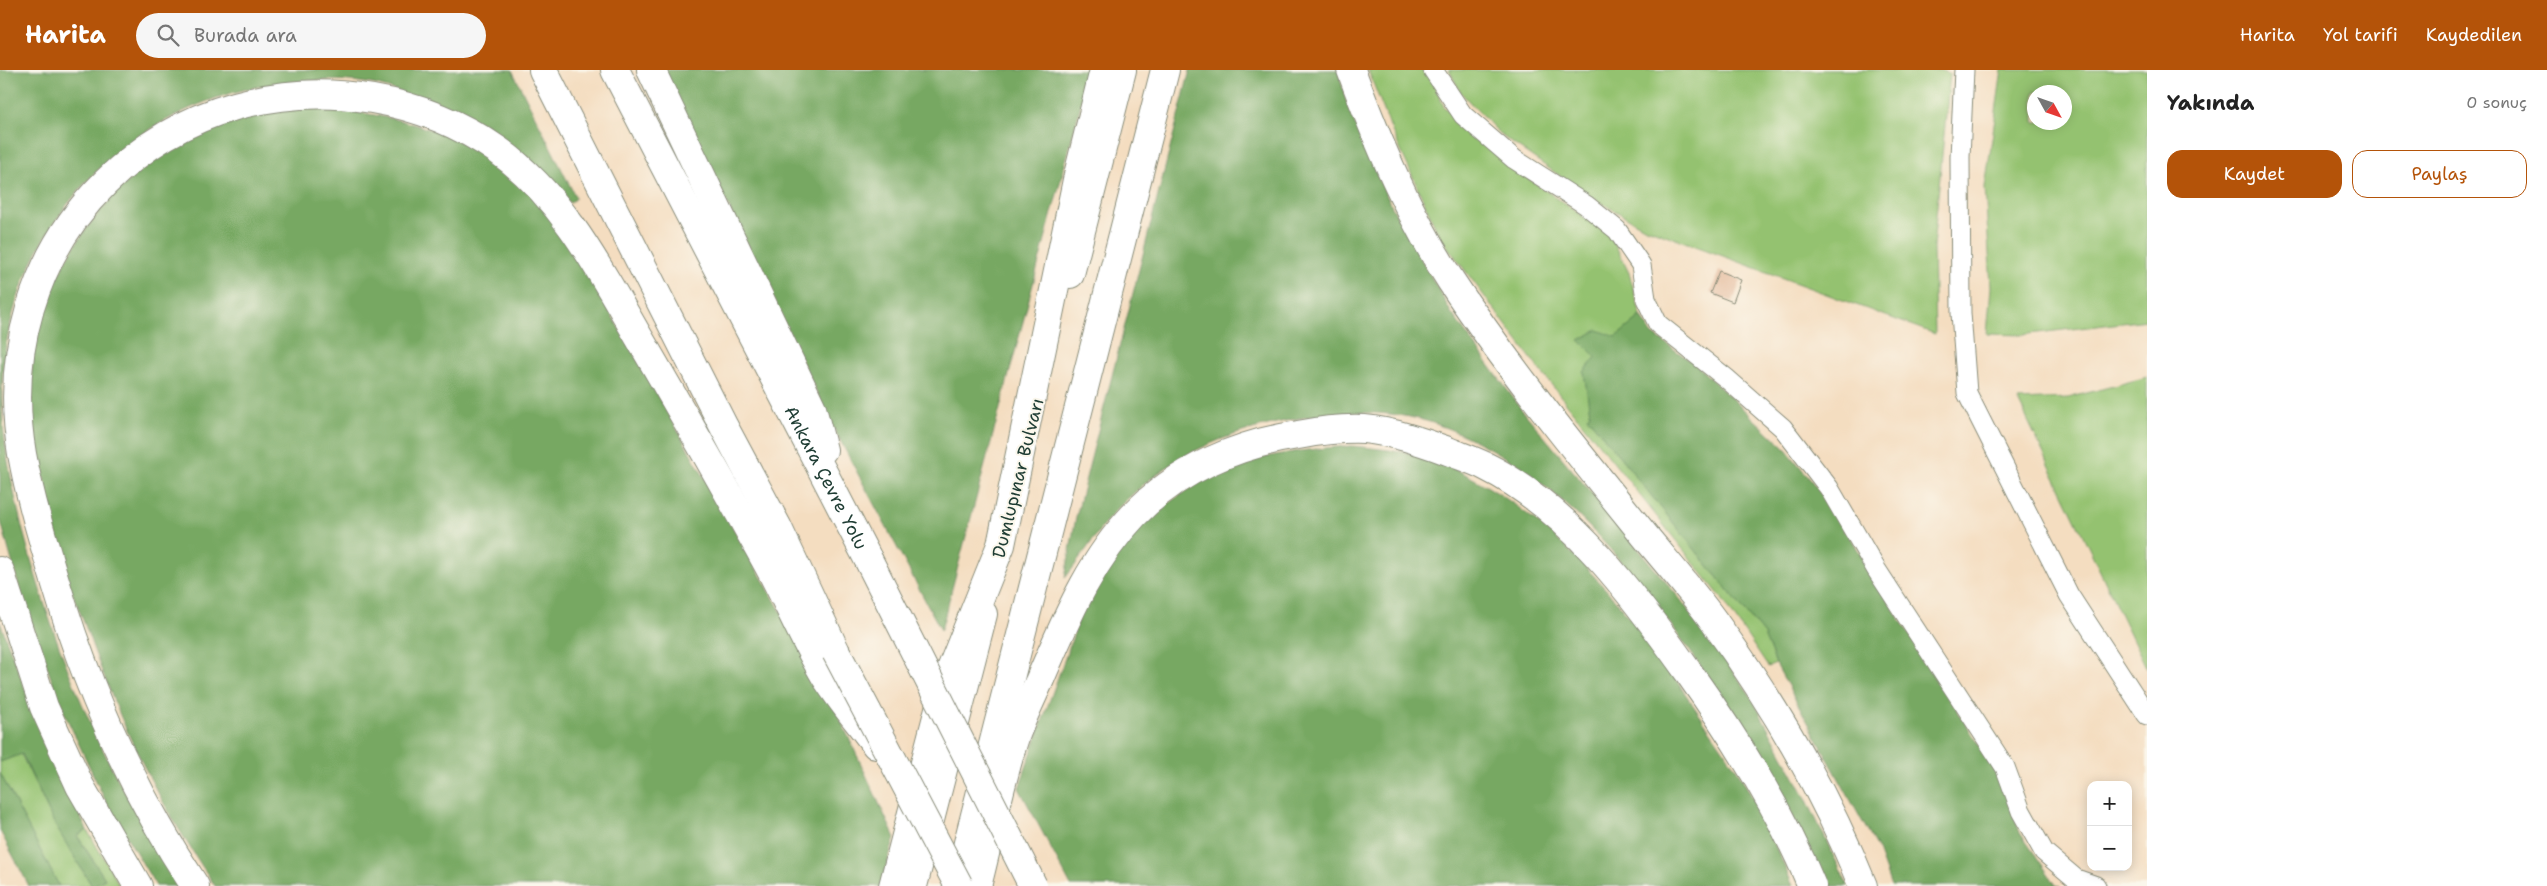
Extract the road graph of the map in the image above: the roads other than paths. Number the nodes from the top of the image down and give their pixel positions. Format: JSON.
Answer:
{"nodes":[{"id":1,"x":543,"y":70,"type":"edge"},
{"id":2,"x":615,"y":70,"type":"edge"},
{"id":3,"x":651,"y":70,"type":"edge"},
{"id":4,"x":1104,"y":70,"type":"edge"},
{"id":5,"x":1122,"y":70,"type":"edge"},
{"id":6,"x":1165,"y":70,"type":"edge"},
{"id":7,"x":1351,"y":70,"type":"edge"},
{"id":8,"x":1433,"y":70,"type":"edge"},
{"id":9,"x":1964,"y":70,"type":"edge"},
{"id":10,"x":838,"y":504,"type":"junction"},
{"id":11,"x":1001,"y":544,"type":"junction"},
{"id":12,"x":0,"y":571,"type":"edge"},
{"id":13,"x":2147,"y":715,"type":"edge"},
{"id":14,"x":907,"y":788,"type":"junction"},
{"id":15,"x":1008,"y":834,"type":"junction"},
{"id":16,"x":138,"y":886,"type":"edge"},
{"id":17,"x":195,"y":886,"type":"edge"},
{"id":18,"x":893,"y":886,"type":"edge"},
{"id":19,"x":913,"y":886,"type":"edge"},
{"id":20,"x":958,"y":886,"type":"edge"},
{"id":21,"x":977,"y":886,"type":"edge"},
{"id":22,"x":1033,"y":886,"type":"edge"},
{"id":23,"x":1046,"y":886,"type":"edge"},
{"id":24,"x":1812,"y":886,"type":"edge"},
{"id":25,"x":1863,"y":886,"type":"edge"},
{"id":26,"x":2096,"y":886,"type":"edge"}],
"edges":[{"from":1,"to":14,"type":"highway","bridge":true},
{"from":2,"to":10,"type":"highway","name":"Ankara Çevre Yolu"},
{"from":3,"to":10,"type":"highway"},
{"from":4,"to":11,"type":"highway"},
{"from":5,"to":11,"type":"highway","name":"Dumlupınar Bulvarı"},
{"from":6,"to":20,"type":"highway"},
{"from":7,"to":25,"type":"highway"},
{"from":8,"to":26,"type":"street"},
{"from":9,"to":13,"type":"street"},
{"from":10,"to":15,"type":"highway","name":"Ankara Çevre Yolu","bridge":true},
{"from":11,"to":18,"type":"highway"},
{"from":11,"to":19,"type":"highway","name":"Dumlupınar Bulvarı"},
{"from":12,"to":16,"type":"highway"},
{"from":14,"to":17,"type":"highway","bridge":true},
{"from":14,"to":20,"type":"highway","bridge":true},
{"from":15,"to":22,"type":"highway","name":"Ankara Çevre Yolu","bridge":true},
{"from":15,"to":23,"type":"highway","bridge":true},
{"from":21,"to":24,"type":"highway"}]}
